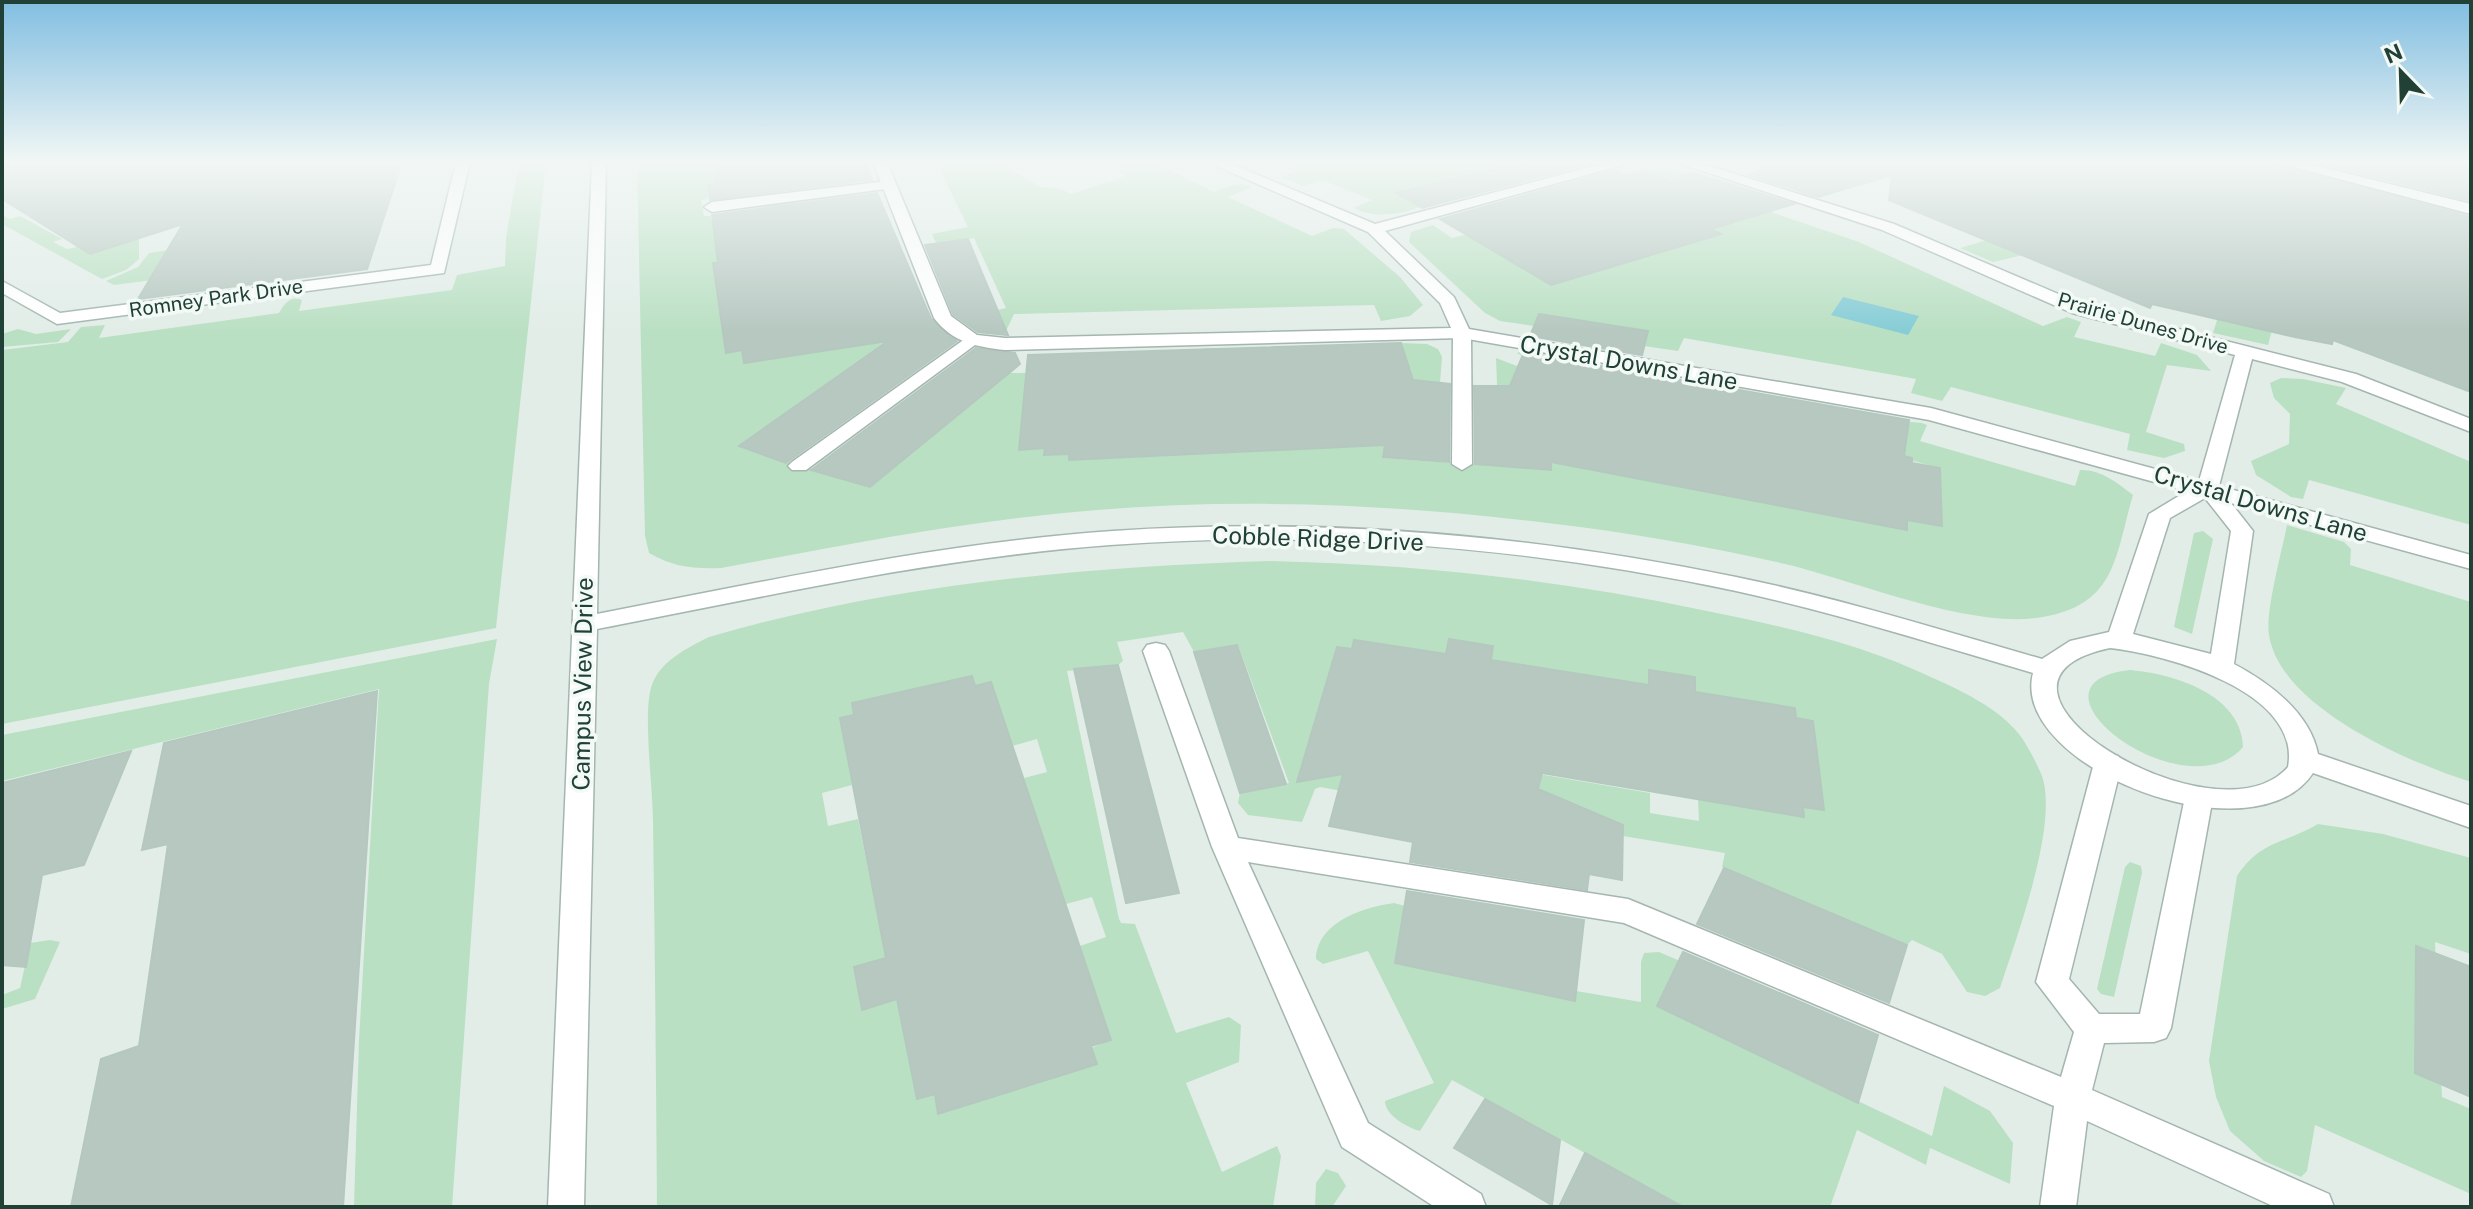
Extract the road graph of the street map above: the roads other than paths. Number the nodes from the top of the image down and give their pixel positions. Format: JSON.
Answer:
{"nodes":[{"id":1,"x":450,"y":218,"type":"edge"},
{"id":2,"x":597,"y":218,"type":"edge"},
{"id":3,"x":902,"y":218,"type":"edge"},
{"id":4,"x":1349,"y":218,"type":"edge"},
{"id":5,"x":1414,"y":218,"type":"edge"},
{"id":6,"x":1861,"y":218,"type":"edge"},
{"id":7,"x":1374,"y":229,"type":"junction"},
{"id":8,"x":2,"y":286,"type":"edge"},
{"id":9,"x":1462,"y":333,"type":"junction"},
{"id":10,"x":969,"y":341,"type":"junction"},
{"id":11,"x":2245,"y":352,"type":"junction"},
{"id":12,"x":2471,"y":426,"type":"edge"},
{"id":13,"x":1462,"y":464,"type":"dead end"},
{"id":14,"x":799,"y":466,"type":"dead end"},
{"id":15,"x":2208,"y":488,"type":"junction"},
{"id":16,"x":2471,"y":562,"type":"edge"},
{"id":17,"x":583,"y":624,"type":"junction"},
{"id":18,"x":2118,"y":641,"type":"junction"},
{"id":19,"x":1156,"y":651,"type":"dead end"},
{"id":20,"x":2045,"y":668,"type":"junction"},
{"id":21,"x":2221,"y":668,"type":"junction"},
{"id":22,"x":2304,"y":760,"type":"junction"},
{"id":23,"x":2108,"y":763,"type":"junction"},
{"id":24,"x":2199,"y":797,"type":"junction"},
{"id":25,"x":2471,"y":817,"type":"edge"},
{"id":26,"x":1227,"y":847,"type":"junction"},
{"id":27,"x":2091,"y":1029,"type":"junction"},
{"id":28,"x":2073,"y":1098,"type":"junction"},
{"id":29,"x":566,"y":1207,"type":"edge"},
{"id":30,"x":1468,"y":1207,"type":"edge"},
{"id":31,"x":2058,"y":1207,"type":"edge"},
{"id":32,"x":2316,"y":1207,"type":"edge"}],
"edges":[{"from":1,"to":8,"type":"street","name":"Romney Park Drive"},
{"from":2,"to":17,"type":"street","name":"Campus View Drive"},
{"from":3,"to":10,"type":"street"},
{"from":4,"to":7,"type":"street"},
{"from":5,"to":7,"type":"street"},
{"from":6,"to":11,"type":"street","name":"Prairie Dunes Drive"},
{"from":7,"to":9,"type":"street"},
{"from":9,"to":10,"type":"street","name":"Crystal Downs Lane"},
{"from":9,"to":13,"type":"street"},
{"from":9,"to":15,"type":"street","name":"Crystal Downs Lane"},
{"from":10,"to":14,"type":"street"},
{"from":11,"to":12,"type":"street","name":"Prairie Dunes Drive"},
{"from":11,"to":15,"type":"street"},
{"from":15,"to":16,"type":"street","name":"Crystal Downs Lane"},
{"from":15,"to":18,"type":"street"},
{"from":15,"to":21,"type":"street"},
{"from":17,"to":20,"type":"street","name":"Cobble Ridge Drive"},
{"from":17,"to":29,"type":"street","name":"Campus View Drive"},
{"from":18,"to":20,"type":"street"},
{"from":18,"to":21,"type":"street"},
{"from":19,"to":26,"type":"street"},
{"from":20,"to":23,"type":"street"},
{"from":21,"to":22,"type":"street"},
{"from":22,"to":24,"type":"street"},
{"from":22,"to":25,"type":"street"},
{"from":23,"to":24,"type":"street"},
{"from":23,"to":27,"type":"street"},
{"from":24,"to":27,"type":"street"},
{"from":26,"to":28,"type":"street"},
{"from":26,"to":30,"type":"street"},
{"from":27,"to":28,"type":"street"},
{"from":28,"to":31,"type":"street"},
{"from":28,"to":32,"type":"street"}]}
